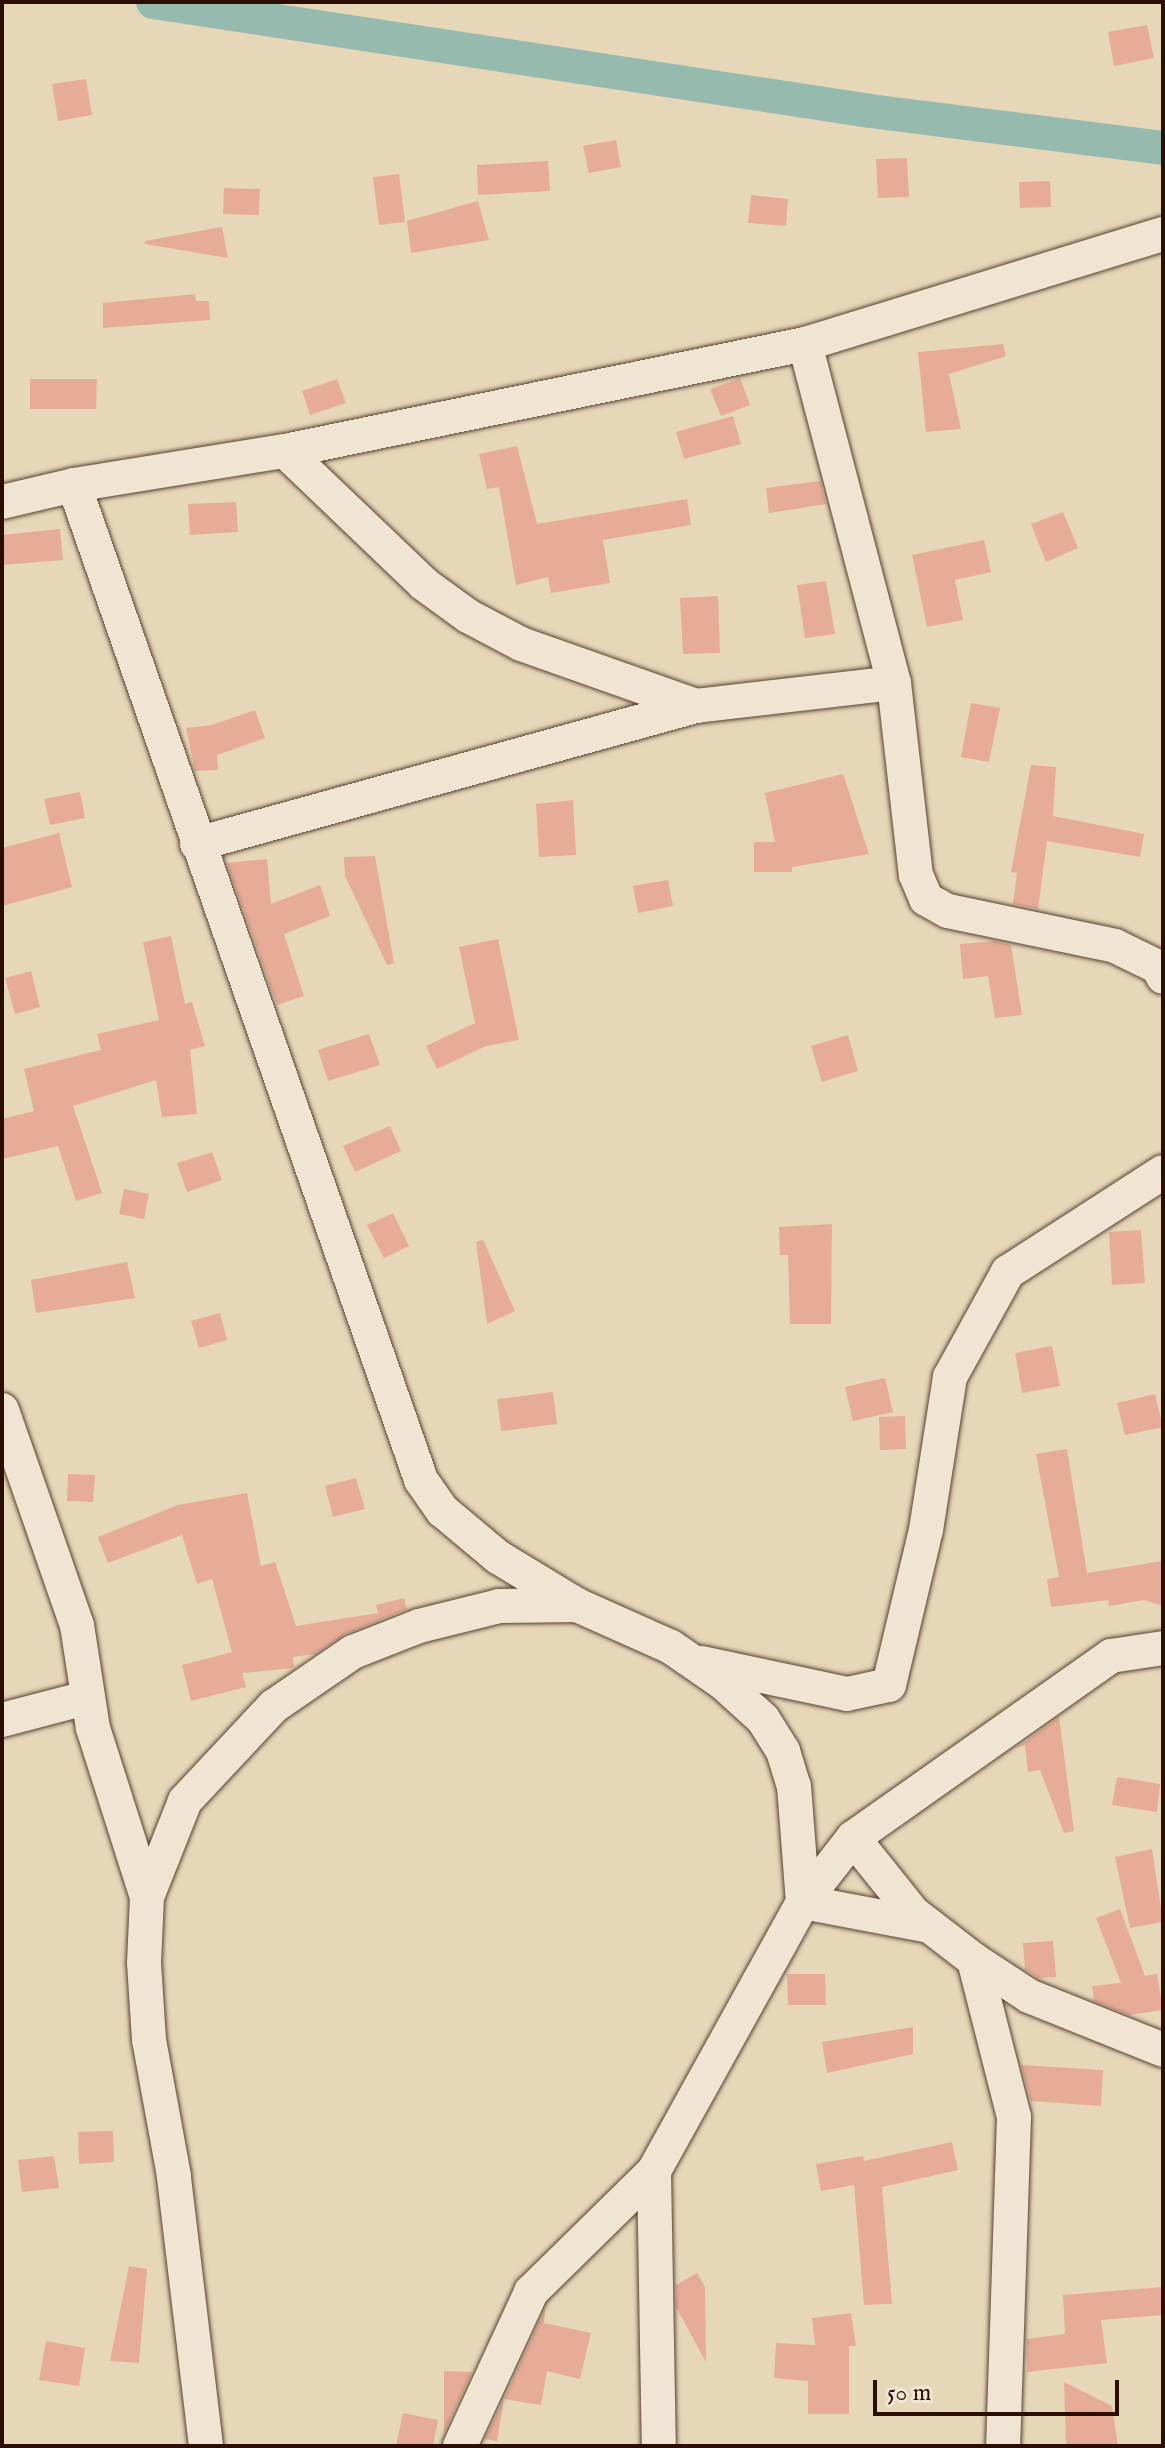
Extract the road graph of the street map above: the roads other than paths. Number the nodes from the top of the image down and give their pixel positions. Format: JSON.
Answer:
{"nodes":[{"id":1,"x":1163,"y":234,"type":"edge"},
{"id":2,"x":805,"y":344,"type":"junction"},
{"id":3,"x":285,"y":451,"type":"junction"},
{"id":4,"x":74,"y":485,"type":"junction"},
{"id":5,"x":2,"y":502,"type":"edge"},
{"id":6,"x":894,"y":683,"type":"junction"},
{"id":7,"x":696,"y":706,"type":"junction"},
{"id":8,"x":197,"y":844,"type":"junction"},
{"id":9,"x":1163,"y":977,"type":"edge"},
{"id":10,"x":1163,"y":1172,"type":"edge"},
{"id":11,"x":2,"y":1410,"type":"edge"},
{"id":12,"x":577,"y":1605,"type":"junction"},
{"id":13,"x":1163,"y":1648,"type":"edge"},
{"id":14,"x":693,"y":1662,"type":"junction"},
{"id":15,"x":86,"y":1698,"type":"junction"},
{"id":16,"x":2,"y":1720,"type":"edge"},
{"id":17,"x":853,"y":1838,"type":"junction"},
{"id":18,"x":147,"y":1897,"type":"junction"},
{"id":19,"x":803,"y":1902,"type":"junction"},
{"id":20,"x":930,"y":1926,"type":"junction"},
{"id":21,"x":974,"y":1960,"type":"junction"},
{"id":22,"x":1161,"y":2048,"type":"edge"},
{"id":23,"x":654,"y":2171,"type":"junction"},
{"id":24,"x":206,"y":2446,"type":"edge"},
{"id":25,"x":460,"y":2446,"type":"edge"},
{"id":26,"x":659,"y":2446,"type":"edge"},
{"id":27,"x":1003,"y":2446,"type":"edge"}],
"edges":[{"from":1,"to":2,"type":"street"},
{"from":2,"to":3,"type":"street"},
{"from":2,"to":6,"type":"street"},
{"from":3,"to":4,"type":"street"},
{"from":3,"to":7,"type":"street"},
{"from":4,"to":5,"type":"street"},
{"from":4,"to":8,"type":"street"},
{"from":6,"to":7,"type":"street"},
{"from":6,"to":9,"type":"street"},
{"from":7,"to":8,"type":"street"},
{"from":8,"to":12,"type":"street"},
{"from":10,"to":14,"type":"street"},
{"from":11,"to":15,"type":"street"},
{"from":12,"to":14,"type":"street"},
{"from":12,"to":18,"type":"street"},
{"from":13,"to":17,"type":"street"},
{"from":14,"to":19,"type":"street"},
{"from":15,"to":16,"type":"street"},
{"from":15,"to":18,"type":"street"},
{"from":17,"to":19,"type":"street"},
{"from":17,"to":20,"type":"street"},
{"from":18,"to":24,"type":"street"},
{"from":19,"to":20,"type":"street"},
{"from":19,"to":23,"type":"street"},
{"from":20,"to":21,"type":"street"},
{"from":21,"to":22,"type":"street"},
{"from":21,"to":27,"type":"street"},
{"from":23,"to":25,"type":"street"},
{"from":23,"to":26,"type":"street"}]}
